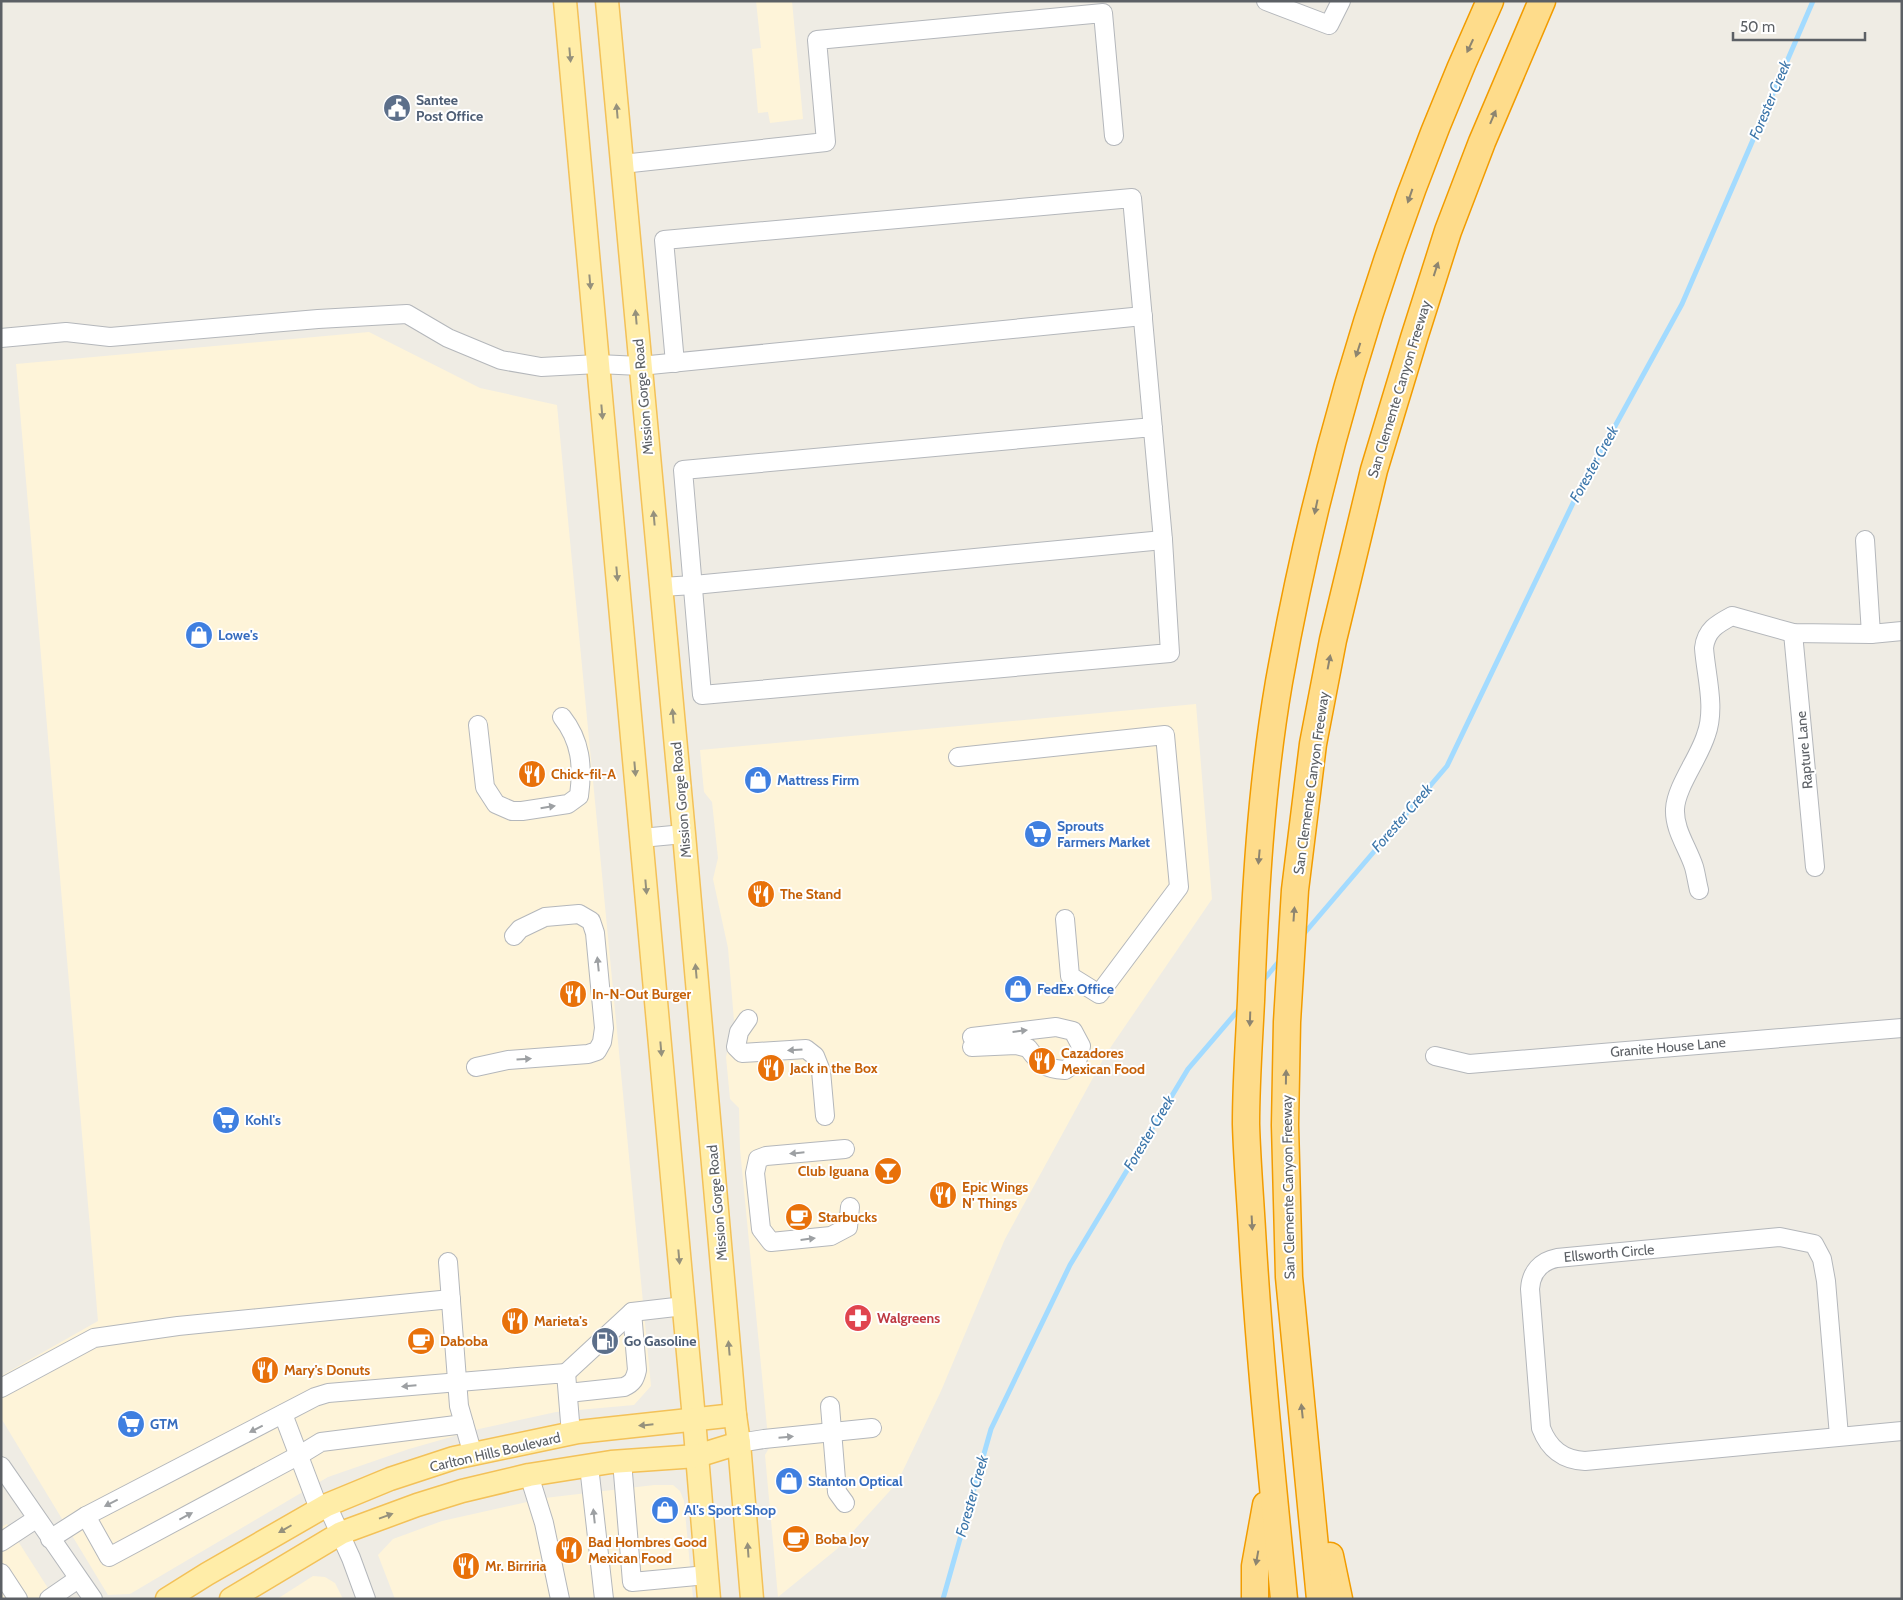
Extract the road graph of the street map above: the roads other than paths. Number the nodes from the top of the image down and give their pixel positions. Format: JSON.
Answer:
{"nodes":[{"id":1,"x":565,"y":1,"type":"edge"},
{"id":2,"x":607,"y":1,"type":"edge"},
{"id":3,"x":1266,"y":1,"type":"edge"},
{"id":4,"x":1341,"y":1,"type":"edge"},
{"id":5,"x":1490,"y":1,"type":"edge"},
{"id":6,"x":1542,"y":1,"type":"edge"},
{"id":7,"x":1102,"y":7,"type":"edge"},
{"id":8,"x":1114,"y":136,"type":"dead end"},
{"id":9,"x":622,"y":164,"type":"junction"},
{"id":10,"x":1143,"y":316,"type":"junction"},
{"id":11,"x":1,"y":338,"type":"edge"},
{"id":12,"x":675,"y":363,"type":"junction"},
{"id":13,"x":598,"y":364,"type":"junction"},
{"id":14,"x":640,"y":366,"type":"junction"},
{"id":15,"x":1153,"y":427,"type":"junction"},
{"id":16,"x":1163,"y":540,"type":"junction"},
{"id":17,"x":1865,"y":540,"type":"dead end"},
{"id":18,"x":694,"y":585,"type":"junction"},
{"id":19,"x":661,"y":587,"type":"junction"},
{"id":20,"x":1902,"y":631,"type":"edge"},
{"id":21,"x":1793,"y":634,"type":"junction"},
{"id":22,"x":1871,"y":634,"type":"junction"},
{"id":23,"x":562,"y":717,"type":"dead end"},
{"id":24,"x":478,"y":725,"type":"dead end"},
{"id":25,"x":958,"y":757,"type":"dead end"},
{"id":26,"x":684,"y":834,"type":"junction"},
{"id":27,"x":641,"y":838,"type":"junction"},
{"id":28,"x":1815,"y":867,"type":"dead end"},
{"id":29,"x":1699,"y":890,"type":"dead end"},
{"id":30,"x":1065,"y":919,"type":"dead end"},
{"id":31,"x":514,"y":936,"type":"dead end"},
{"id":32,"x":748,"y":1019,"type":"dead end"},
{"id":33,"x":1902,"y":1028,"type":"edge"},
{"id":34,"x":972,"y":1042,"type":"joint"},
{"id":35,"x":1435,"y":1056,"type":"dead end"},
{"id":36,"x":476,"y":1067,"type":"dead end"},
{"id":37,"x":825,"y":1116,"type":"dead end"},
{"id":38,"x":845,"y":1149,"type":"dead end"},
{"id":39,"x":850,"y":1207,"type":"dead end"},
{"id":40,"x":448,"y":1262,"type":"dead end"},
{"id":41,"x":451,"y":1299,"type":"junction"},
{"id":42,"x":684,"y":1306,"type":"junction"},
{"id":43,"x":632,"y":1312,"type":"junction"},
{"id":44,"x":566,"y":1373,"type":"junction"},
{"id":45,"x":458,"y":1382,"type":"junction"},
{"id":46,"x":1,"y":1388,"type":"edge"},
{"id":47,"x":568,"y":1393,"type":"junction"},
{"id":48,"x":830,"y":1406,"type":"dead end"},
{"id":49,"x":284,"y":1414,"type":"junction"},
{"id":50,"x":735,"y":1415,"type":"junction"},
{"id":51,"x":694,"y":1419,"type":"junction"},
{"id":52,"x":464,"y":1424,"type":"junction"},
{"id":53,"x":872,"y":1428,"type":"dead end"},
{"id":54,"x":1902,"y":1431,"type":"edge"},
{"id":55,"x":832,"y":1432,"type":"junction"},
{"id":56,"x":571,"y":1434,"type":"junction"},
{"id":57,"x":1839,"y":1436,"type":"junction"},
{"id":58,"x":1305,"y":1442,"type":"junction"},
{"id":59,"x":739,"y":1443,"type":"junction"},
{"id":60,"x":300,"y":1455,"type":"junction"},
{"id":61,"x":473,"y":1455,"type":"junction"},
{"id":62,"x":697,"y":1456,"type":"junction"},
{"id":63,"x":622,"y":1461,"type":"junction"},
{"id":64,"x":1,"y":1466,"type":"edge"},
{"id":65,"x":589,"y":1466,"type":"junction"},
{"id":66,"x":529,"y":1475,"type":"junction"},
{"id":67,"x":1272,"y":1475,"type":"junction"},
{"id":68,"x":845,"y":1503,"type":"dead end"},
{"id":69,"x":323,"y":1507,"type":"junction"},
{"id":70,"x":86,"y":1516,"type":"junction"},
{"id":71,"x":36,"y":1519,"type":"junction"},
{"id":72,"x":340,"y":1533,"type":"junction"},
{"id":73,"x":50,"y":1539,"type":"junction"},
{"id":74,"x":1,"y":1542,"type":"edge"},
{"id":75,"x":1,"y":1573,"type":"edge"},
{"id":76,"x":707,"y":1575,"type":"junction"},
{"id":77,"x":78,"y":1579,"type":"junction"},
{"id":78,"x":18,"y":1599,"type":"edge"},
{"id":79,"x":49,"y":1599,"type":"edge"},
{"id":80,"x":92,"y":1599,"type":"edge"},
{"id":81,"x":167,"y":1599,"type":"edge"},
{"id":82,"x":231,"y":1599,"type":"edge"},
{"id":83,"x":366,"y":1599,"type":"edge"},
{"id":84,"x":560,"y":1599,"type":"edge"},
{"id":85,"x":604,"y":1599,"type":"edge"},
{"id":86,"x":709,"y":1599,"type":"edge"},
{"id":87,"x":752,"y":1599,"type":"edge"},
{"id":88,"x":1255,"y":1599,"type":"edge"},
{"id":89,"x":1284,"y":1599,"type":"edge"},
{"id":90,"x":1320,"y":1599,"type":"edge"},
{"id":91,"x":1339,"y":1599,"type":"edge"}],
"edges":[{"from":1,"to":13,"type":"main road","one_way":true},
{"from":9,"to":2,"type":"main road","name":"Mission Gorge Road","one_way":true},
{"from":3,"to":4,"type":"street"},
{"from":5,"to":67,"type":"highway","one_way":true},
{"from":58,"to":6,"type":"highway","name":"San Clemente Canyon Freeway","one_way":true},
{"from":7,"to":8,"type":"street"},
{"from":7,"to":9,"type":"street"},
{"from":14,"to":9,"type":"main road","name":"Mission Gorge Road","one_way":true},
{"from":10,"to":12,"type":"street"},
{"from":10,"to":12,"type":"street"},
{"from":10,"to":15,"type":"street"},
{"from":11,"to":13,"type":"street"},
{"from":12,"to":14,"type":"street"},
{"from":13,"to":14,"type":"street"},
{"from":13,"to":27,"type":"main road","one_way":true},
{"from":19,"to":14,"type":"main road","name":"Mission Gorge Road","one_way":true},
{"from":15,"to":16,"type":"street"},
{"from":15,"to":18,"type":"street"},
{"from":16,"to":18,"type":"street"},
{"from":16,"to":18,"type":"street"},
{"from":17,"to":22,"type":"street"},
{"from":18,"to":19,"type":"street"},
{"from":26,"to":19,"type":"main road","name":"Mission Gorge Road","one_way":true},
{"from":20,"to":22,"type":"street"},
{"from":21,"to":22,"type":"street"},
{"from":21,"to":28,"type":"street","name":"Rapture Lane"},
{"from":21,"to":29,"type":"street"},
{"from":24,"to":23,"type":"street","one_way":true},
{"from":25,"to":30,"type":"street"},
{"from":26,"to":27,"type":"street"},
{"from":50,"to":26,"type":"main road","name":"Mission Gorge Road","one_way":true},
{"from":27,"to":42,"type":"main road","one_way":true},
{"from":36,"to":31,"type":"street","one_way":true},
{"from":37,"to":32,"type":"street","one_way":true},
{"from":33,"to":35,"type":"street","name":"Granite House Lane"},
{"from":34,"to":34,"type":"street","one_way":true},
{"from":38,"to":39,"type":"street","one_way":true},
{"from":40,"to":41,"type":"street"},
{"from":41,"to":45,"type":"street"},
{"from":41,"to":46,"type":"street"},
{"from":42,"to":43,"type":"street"},
{"from":42,"to":51,"type":"main road"},
{"from":43,"to":44,"type":"street"},
{"from":43,"to":47,"type":"street"},
{"from":44,"to":45,"type":"street"},
{"from":44,"to":47,"type":"street"},
{"from":45,"to":49,"type":"street","one_way":true},
{"from":45,"to":52,"type":"street"},
{"from":47,"to":56,"type":"street"},
{"from":48,"to":55,"type":"street"},
{"from":49,"to":60,"type":"street"},
{"from":49,"to":70,"type":"street","one_way":true},
{"from":50,"to":51,"type":"main road","name":"Carlton Hills Boulevard"},
{"from":50,"to":59,"type":"main road","name":"Mission Gorge Road"},
{"from":51,"to":56,"type":"main road","name":"Carlton Hills Boulevard","one_way":true},
{"from":51,"to":62,"type":"main road"},
{"from":52,"to":60,"type":"street"},
{"from":52,"to":61,"type":"street"},
{"from":53,"to":55,"type":"street"},
{"from":54,"to":57,"type":"street","name":"Ellsworth Circle"},
{"from":59,"to":55,"type":"street","one_way":true},
{"from":55,"to":68,"type":"street"},
{"from":56,"to":61,"type":"main road","name":"Carlton Hills Boulevard"},
{"from":57,"to":57,"type":"street","name":"Ellsworth Circle"},
{"from":58,"to":90,"type":"highway","name":"San Clemente Canyon Freeway"},
{"from":58,"to":91,"type":"highway"},
{"from":59,"to":62,"type":"main road"},
{"from":87,"to":59,"type":"main road","name":"Mission Gorge Road","one_way":true},
{"from":60,"to":69,"type":"street"},
{"from":70,"to":60,"type":"street","one_way":true},
{"from":61,"to":69,"type":"main road","name":"Carlton Hills Boulevard"},
{"from":62,"to":63,"type":"main road"},
{"from":62,"to":76,"type":"main road"},
{"from":63,"to":65,"type":"main road"},
{"from":63,"to":76,"type":"street"},
{"from":64,"to":71,"type":"street"},
{"from":65,"to":66,"type":"main road"},
{"from":85,"to":65,"type":"street","one_way":true},
{"from":72,"to":66,"type":"main road","one_way":true},
{"from":66,"to":84,"type":"street"},
{"from":67,"to":88,"type":"highway","one_way":true},
{"from":67,"to":89,"type":"highway"},
{"from":69,"to":72,"type":"street"},
{"from":69,"to":81,"type":"main road","name":"Carlton Hills Boulevard","one_way":true},
{"from":70,"to":73,"type":"street"},
{"from":71,"to":73,"type":"street"},
{"from":71,"to":74,"type":"street"},
{"from":72,"to":82,"type":"main road"},
{"from":72,"to":83,"type":"street"},
{"from":73,"to":77,"type":"street"},
{"from":75,"to":78,"type":"street"},
{"from":76,"to":86,"type":"main road"},
{"from":77,"to":79,"type":"street"},
{"from":77,"to":80,"type":"street"}]}
